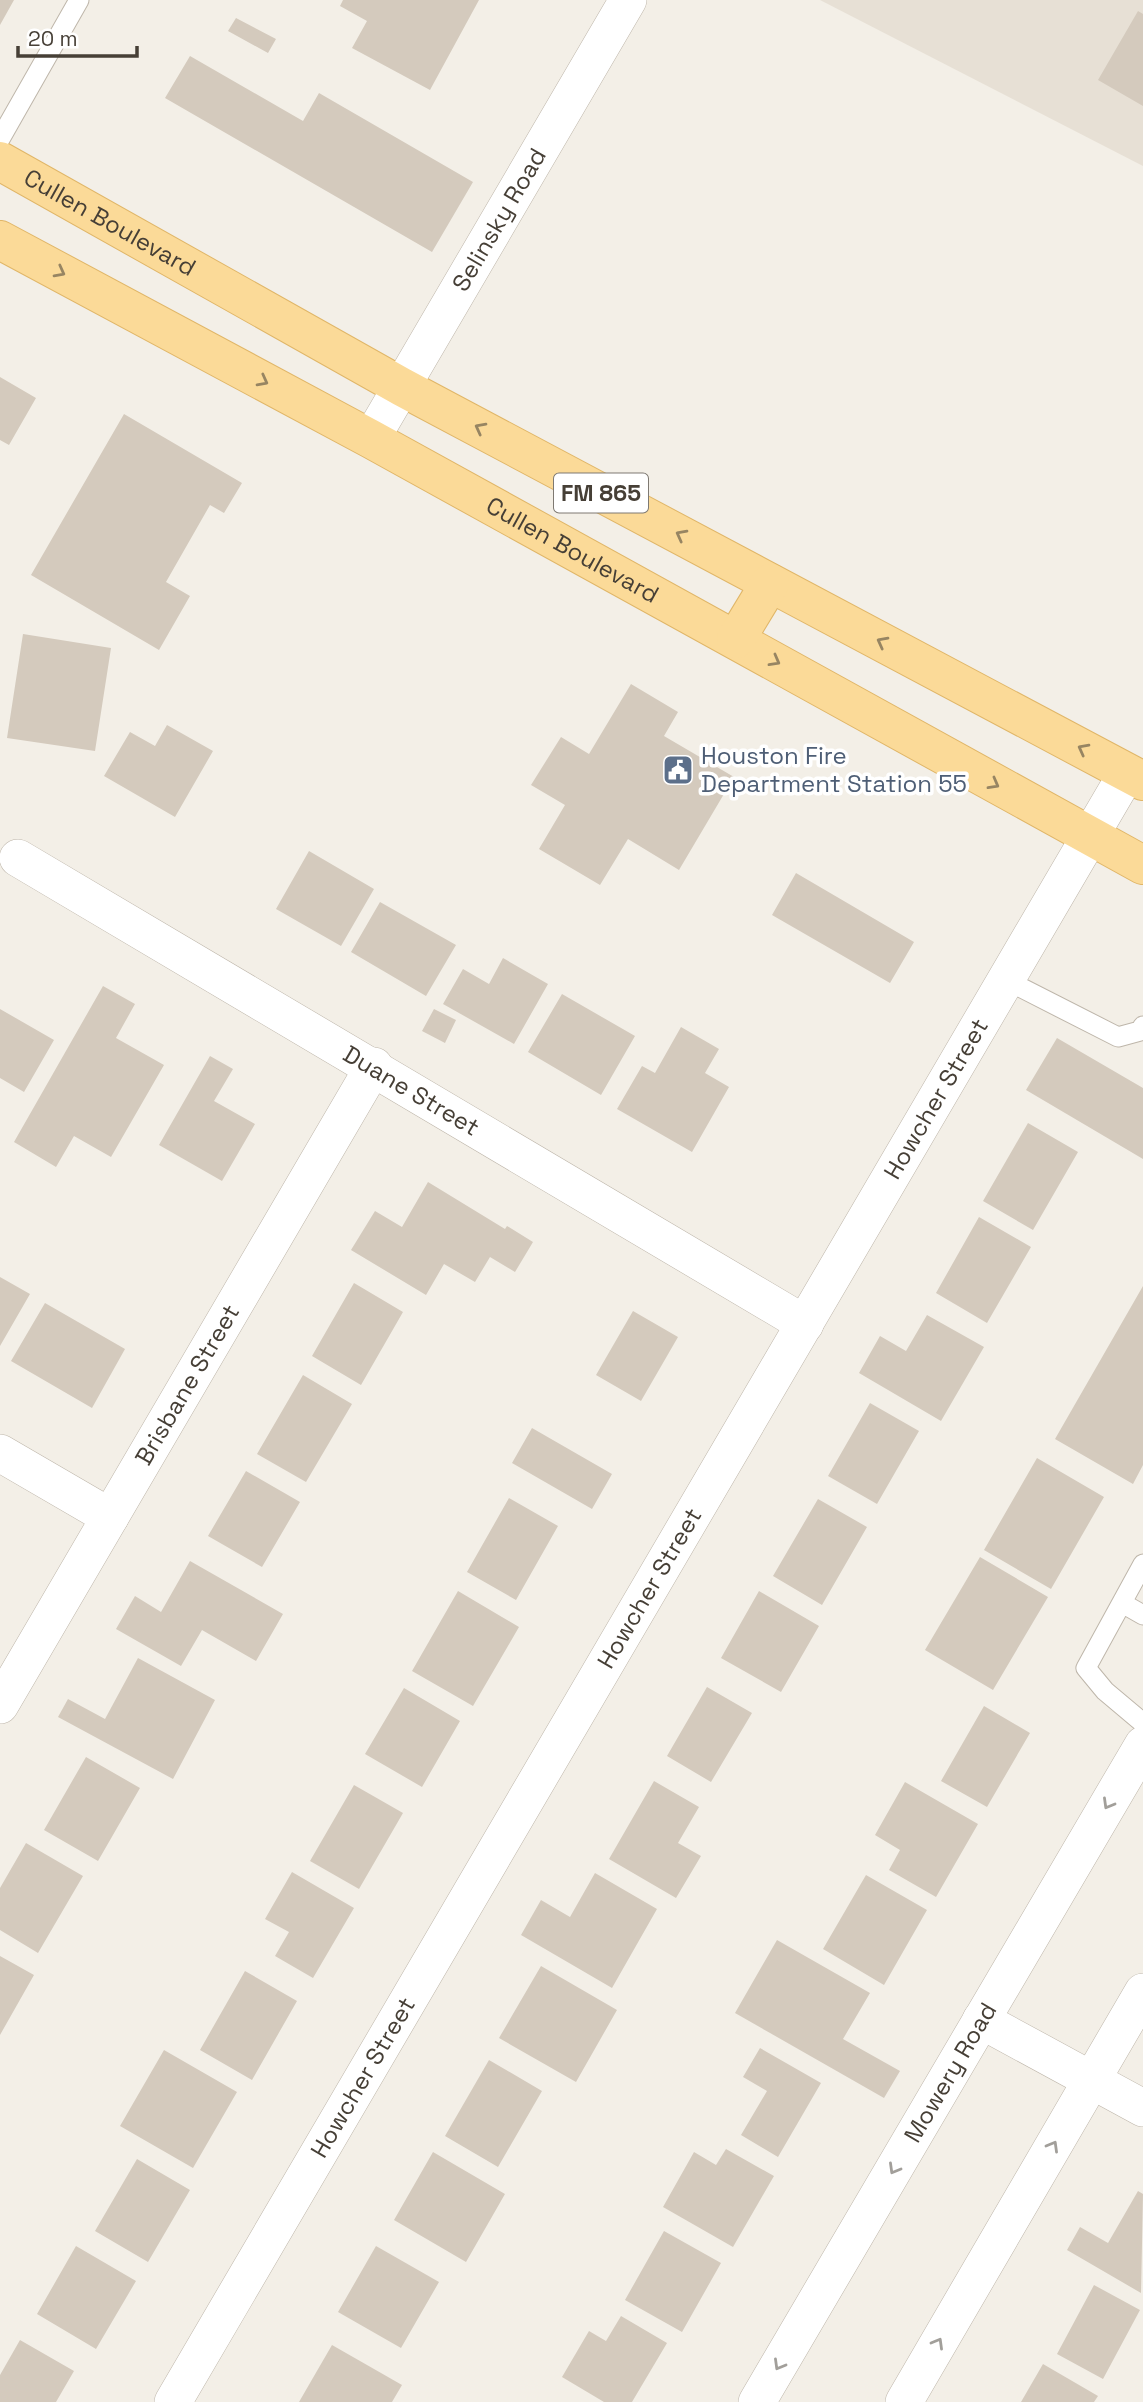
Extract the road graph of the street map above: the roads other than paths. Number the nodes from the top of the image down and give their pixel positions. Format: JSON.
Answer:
{"nodes":[{"id":1,"x":79,"y":0,"type":"edge"},
{"id":2,"x":628,"y":0,"type":"edge"},
{"id":3,"x":0,"y":139,"type":"edge"},
{"id":4,"x":0,"y":161,"type":"edge"},
{"id":5,"x":0,"y":240,"type":"edge"},
{"id":6,"x":402,"y":387,"type":"junction"},
{"id":7,"x":371,"y":439,"type":"junction"},
{"id":8,"x":770,"y":583,"type":"junction"},
{"id":9,"x":736,"y":639,"type":"junction"},
{"id":10,"x":1135,"y":777,"type":"edge"},
{"id":11,"x":1089,"y":838,"type":"junction"},
{"id":12,"x":18,"y":858,"type":"dead end"},
{"id":13,"x":1143,"y":864,"type":"edge"},
{"id":14,"x":1006,"y":980,"type":"junction"},
{"id":15,"x":1143,"y":1026,"type":"edge"},
{"id":16,"x":374,"y":1066,"type":"junction"},
{"id":17,"x":805,"y":1324,"type":"junction"},
{"id":18,"x":0,"y":1453,"type":"edge"},
{"id":19,"x":110,"y":1517,"type":"junction"},
{"id":20,"x":1143,"y":1564,"type":"edge"},
{"id":21,"x":1122,"y":1603,"type":"junction"},
{"id":22,"x":1143,"y":1615,"type":"edge"},
{"id":23,"x":0,"y":1705,"type":"edge"},
{"id":24,"x":1143,"y":1723,"type":"edge"},
{"id":25,"x":1143,"y":1745,"type":"edge"},
{"id":26,"x":1143,"y":1992,"type":"edge"},
{"id":27,"x":982,"y":2020,"type":"junction"},
{"id":28,"x":1091,"y":2080,"type":"junction"},
{"id":29,"x":1143,"y":2108,"type":"edge"},
{"id":30,"x":173,"y":2402,"type":"edge"},
{"id":31,"x":757,"y":2402,"type":"edge"},
{"id":32,"x":904,"y":2402,"type":"edge"}],
"edges":[{"from":1,"to":3,"type":"lane"},
{"from":2,"to":6,"type":"street","name":"Selinsky Road"},
{"from":4,"to":6,"type":"main road","name":"Cullen Boulevard","number":"FM 865"},
{"from":5,"to":7,"type":"main road","name":"Cullen Boulevard","number":"FM 865","one_way":true},
{"from":6,"to":7,"type":"street","name":"Selinsky Road"},
{"from":8,"to":6,"type":"main road","name":"Cullen Boulevard","number":"FM 865","one_way":true},
{"from":7,"to":9,"type":"main road","name":"Cullen Boulevard","number":"FM 865"},
{"from":8,"to":9,"type":"main road"},
{"from":10,"to":8,"type":"main road","name":"Cullen Boulevard","number":"FM 865","one_way":true},
{"from":9,"to":11,"type":"main road","name":"Cullen Boulevard","number":"FM 865","one_way":true},
{"from":10,"to":11,"type":"street","name":"Howcher Street"},
{"from":11,"to":13,"type":"main road","name":"Cullen Boulevard","number":"FM 865"},
{"from":11,"to":14,"type":"street","name":"Howcher Street"},
{"from":12,"to":16,"type":"street","name":"Duane Street"},
{"from":14,"to":15,"type":"lane"},
{"from":14,"to":17,"type":"street","name":"Howcher Street"},
{"from":16,"to":17,"type":"street","name":"Duane Street"},
{"from":16,"to":19,"type":"street","name":"Brisbane Street"},
{"from":17,"to":30,"type":"street","name":"Howcher Street"},
{"from":18,"to":19,"type":"street"},
{"from":19,"to":23,"type":"street","name":"Brisbane Street"},
{"from":20,"to":21,"type":"lane"},
{"from":21,"to":22,"type":"lane"},
{"from":21,"to":24,"type":"lane"},
{"from":25,"to":27,"type":"street","name":"Mowery Road","one_way":true},
{"from":26,"to":28,"type":"street"},
{"from":27,"to":28,"type":"street"},
{"from":27,"to":31,"type":"street","name":"Mowery Road","one_way":true},
{"from":28,"to":29,"type":"street"},
{"from":32,"to":28,"type":"street","one_way":true}]}
